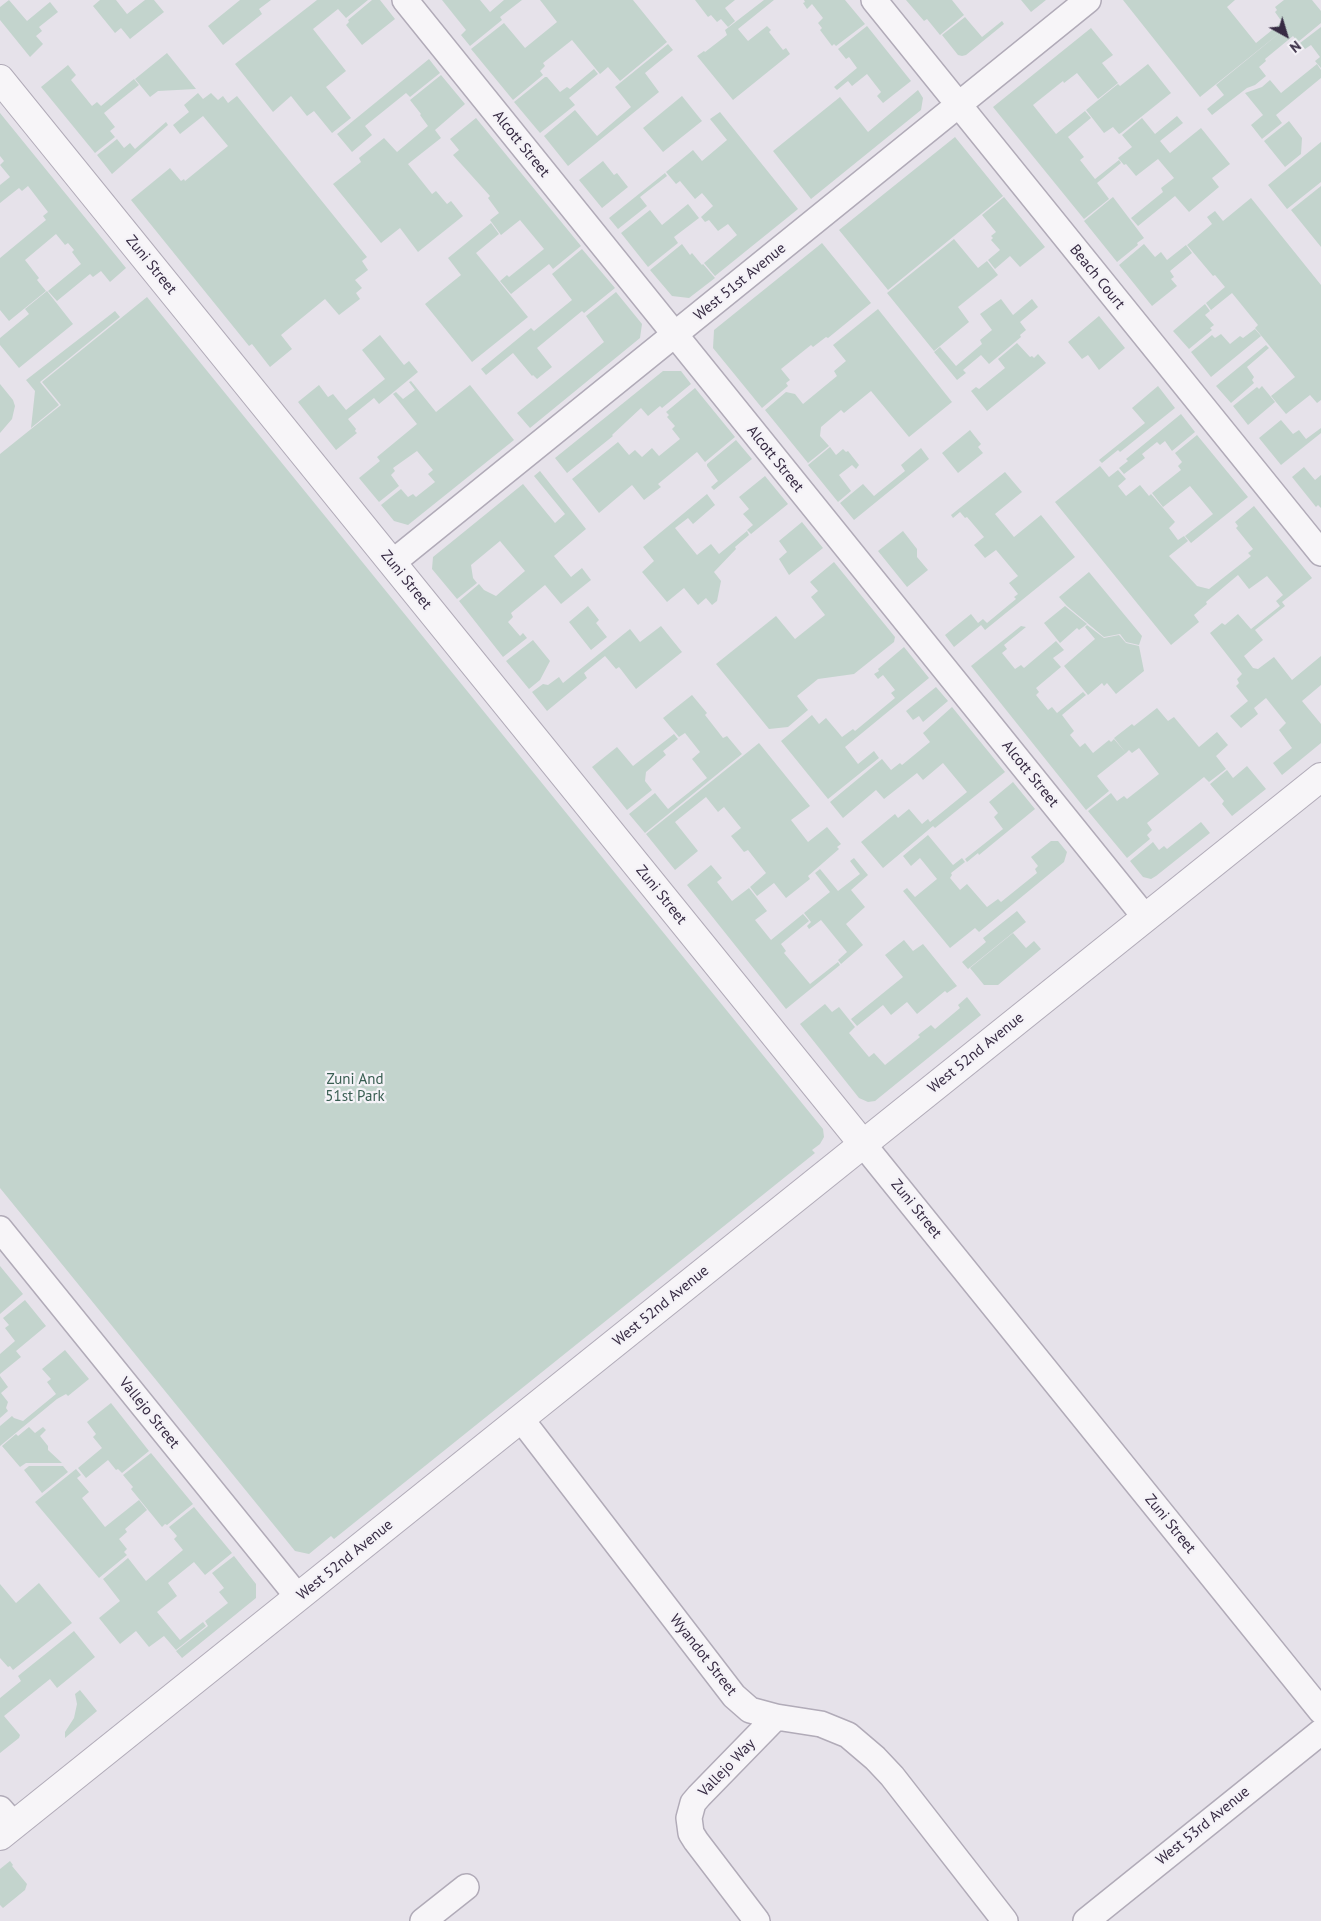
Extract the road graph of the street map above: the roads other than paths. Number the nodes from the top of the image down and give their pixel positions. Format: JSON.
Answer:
{"nodes":[{"id":1,"x":405,"y":0,"type":"edge"},
{"id":2,"x":874,"y":0,"type":"edge"},
{"id":3,"x":1088,"y":0,"type":"edge"},
{"id":4,"x":0,"y":79,"type":"edge"},
{"id":5,"x":959,"y":105,"type":"junction"},
{"id":6,"x":675,"y":335,"type":"junction"},
{"id":7,"x":1321,"y":553,"type":"edge"},
{"id":8,"x":392,"y":563,"type":"junction"},
{"id":9,"x":1321,"y":777,"type":"edge"},
{"id":10,"x":1146,"y":918,"type":"junction"},
{"id":11,"x":863,"y":1144,"type":"junction"},
{"id":12,"x":0,"y":1229,"type":"edge"},
{"id":13,"x":521,"y":1419,"type":"junction"},
{"id":14,"x":298,"y":1597,"type":"junction"},
{"id":15,"x":1321,"y":1711,"type":"edge"},
{"id":16,"x":776,"y":1717,"type":"junction"},
{"id":17,"x":1321,"y":1732,"type":"edge"},
{"id":18,"x":5,"y":1823,"type":"edge"},
{"id":19,"x":466,"y":1887,"type":"dead end"},
{"id":20,"x":424,"y":1921,"type":"edge"},
{"id":21,"x":758,"y":1921,"type":"edge"},
{"id":22,"x":1005,"y":1921,"type":"edge"},
{"id":23,"x":1086,"y":1921,"type":"edge"}],
"edges":[{"from":1,"to":6,"type":"street","name":"Alcott Street"},
{"from":2,"to":5,"type":"street","name":"Beach Court"},
{"from":3,"to":5,"type":"street","name":"West 51st Avenue"},
{"from":4,"to":8,"type":"street","name":"Zuni Street"},
{"from":5,"to":6,"type":"street","name":"West 51st Avenue"},
{"from":5,"to":7,"type":"street","name":"Beach Court"},
{"from":6,"to":8,"type":"street","name":"West 51st Avenue"},
{"from":6,"to":10,"type":"street","name":"Alcott Street"},
{"from":8,"to":11,"type":"street","name":"Zuni Street"},
{"from":9,"to":10,"type":"street","name":"West 52nd Avenue"},
{"from":10,"to":11,"type":"street","name":"West 52nd Avenue"},
{"from":11,"to":13,"type":"street","name":"West 52nd Avenue"},
{"from":11,"to":15,"type":"street","name":"Zuni Street"},
{"from":12,"to":14,"type":"street","name":"Vallejo Street"},
{"from":13,"to":14,"type":"street","name":"West 52nd Avenue"},
{"from":13,"to":16,"type":"street","name":"Wyandot Street"},
{"from":14,"to":18,"type":"street","name":"West 52nd Avenue"},
{"from":16,"to":21,"type":"street","name":"Vallejo Way"},
{"from":16,"to":22,"type":"street","name":"Wyandot Street"},
{"from":17,"to":23,"type":"street","name":"West 53rd Avenue"},
{"from":19,"to":20,"type":"street"}]}
